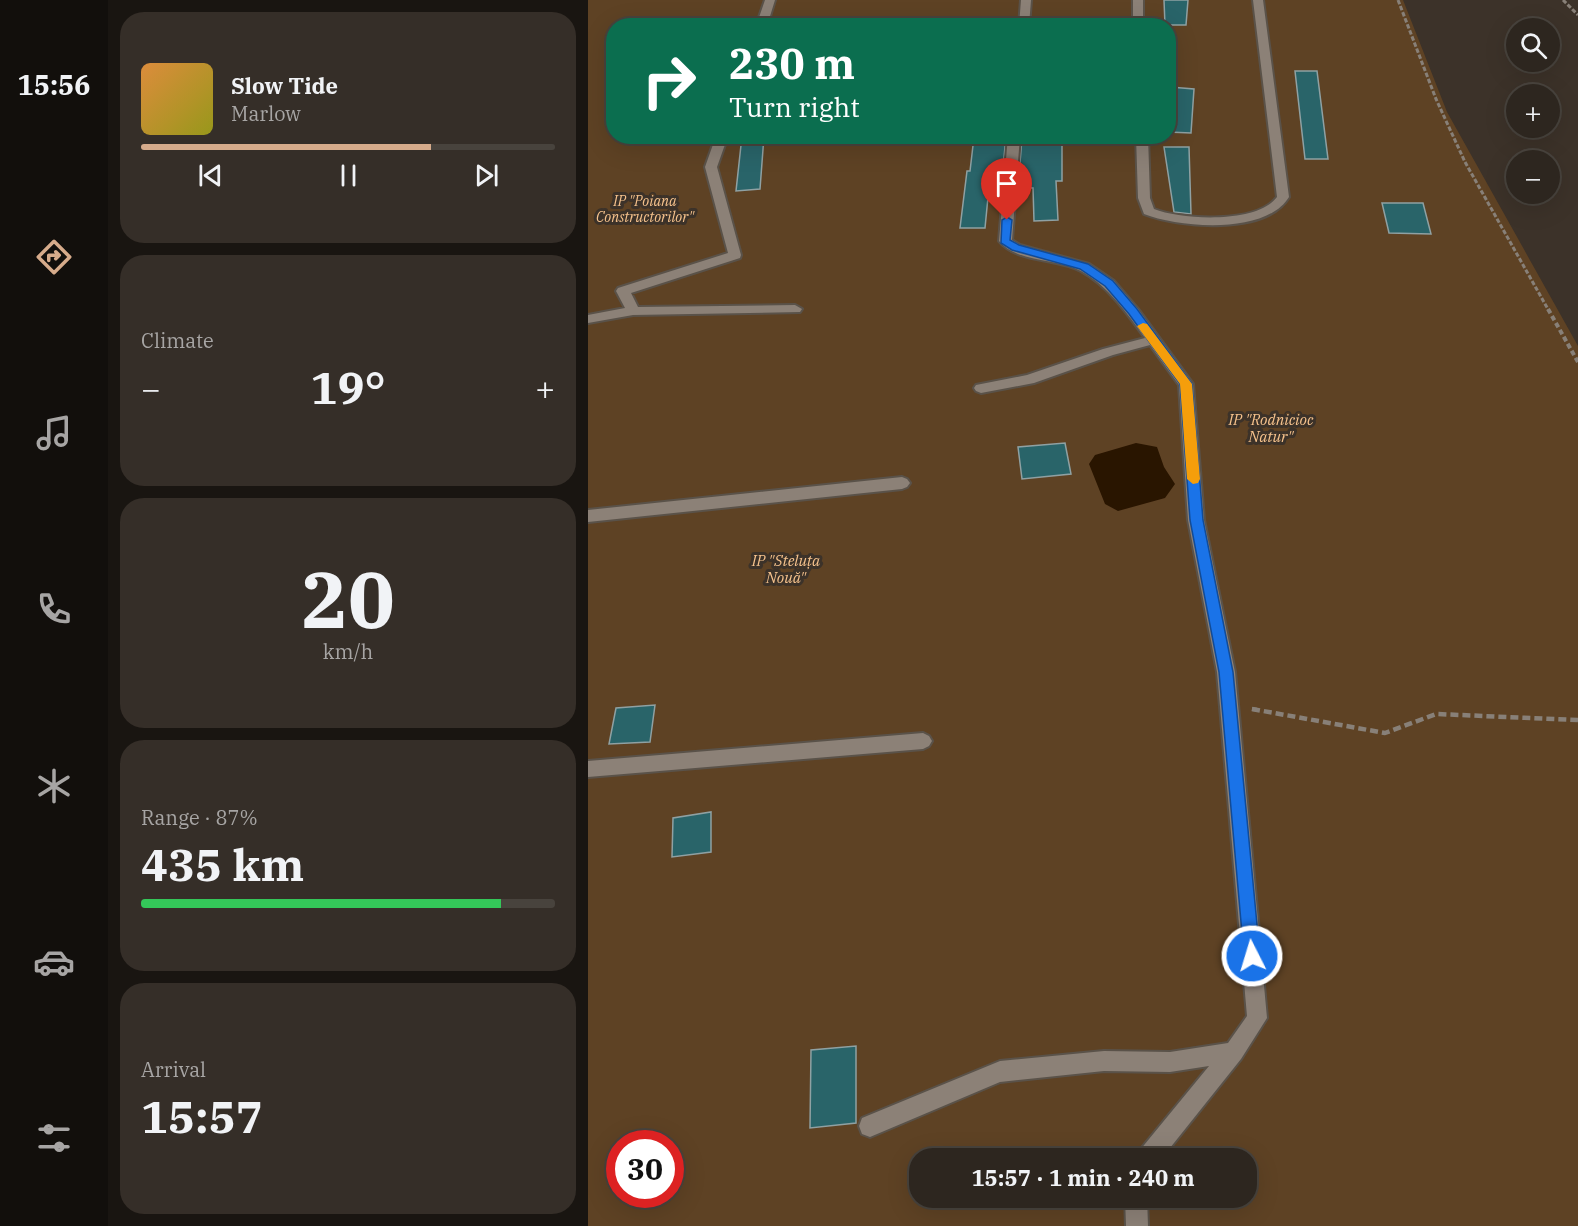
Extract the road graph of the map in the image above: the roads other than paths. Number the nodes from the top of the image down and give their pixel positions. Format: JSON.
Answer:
{"nodes":[{"id":1,"x":770,"y":0,"type":"edge"},
{"id":2,"x":1026,"y":0,"type":"edge"},
{"id":3,"x":1138,"y":0,"type":"edge"},
{"id":4,"x":1258,"y":0,"type":"edge"},
{"id":5,"x":764,"y":18,"type":"edge"},
{"id":6,"x":1025,"y":18,"type":"edge"},
{"id":7,"x":1138,"y":18,"type":"edge"},
{"id":8,"x":719,"y":144,"type":"edge"},
{"id":9,"x":1013,"y":144,"type":"edge"},
{"id":10,"x":1142,"y":144,"type":"edge"},
{"id":11,"x":795,"y":309,"type":"dead end"},
{"id":12,"x":633,"y":310,"type":"junction"},
{"id":13,"x":588,"y":319,"type":"edge"},
{"id":14,"x":1153,"y":340,"type":"junction"},
{"id":15,"x":981,"y":388,"type":"dead end"},
{"id":16,"x":902,"y":483,"type":"dead end"},
{"id":17,"x":588,"y":516,"type":"edge"},
{"id":18,"x":923,"y":741,"type":"dead end"},
{"id":19,"x":588,"y":769,"type":"edge"},
{"id":20,"x":1234,"y":1052,"type":"junction"},
{"id":21,"x":870,"y":1126,"type":"dead end"},
{"id":22,"x":1156,"y":1148,"type":"edge"},
{"id":23,"x":1136,"y":1208,"type":"edge"},
{"id":24,"x":1137,"y":1226,"type":"edge"}],
"edges":[{"from":1,"to":5,"type":"street"},
{"from":2,"to":6,"type":"street"},
{"from":3,"to":7,"type":"street"},
{"from":4,"to":10,"type":"street"},
{"from":8,"to":12,"type":"street"},
{"from":9,"to":14,"type":"street"},
{"from":11,"to":12,"type":"street"},
{"from":12,"to":13,"type":"street"},
{"from":14,"to":15,"type":"street"},
{"from":14,"to":20,"type":"street"},
{"from":16,"to":17,"type":"street"},
{"from":18,"to":19,"type":"street"},
{"from":20,"to":21,"type":"street"},
{"from":20,"to":22,"type":"street"},
{"from":23,"to":24,"type":"street"}]}
